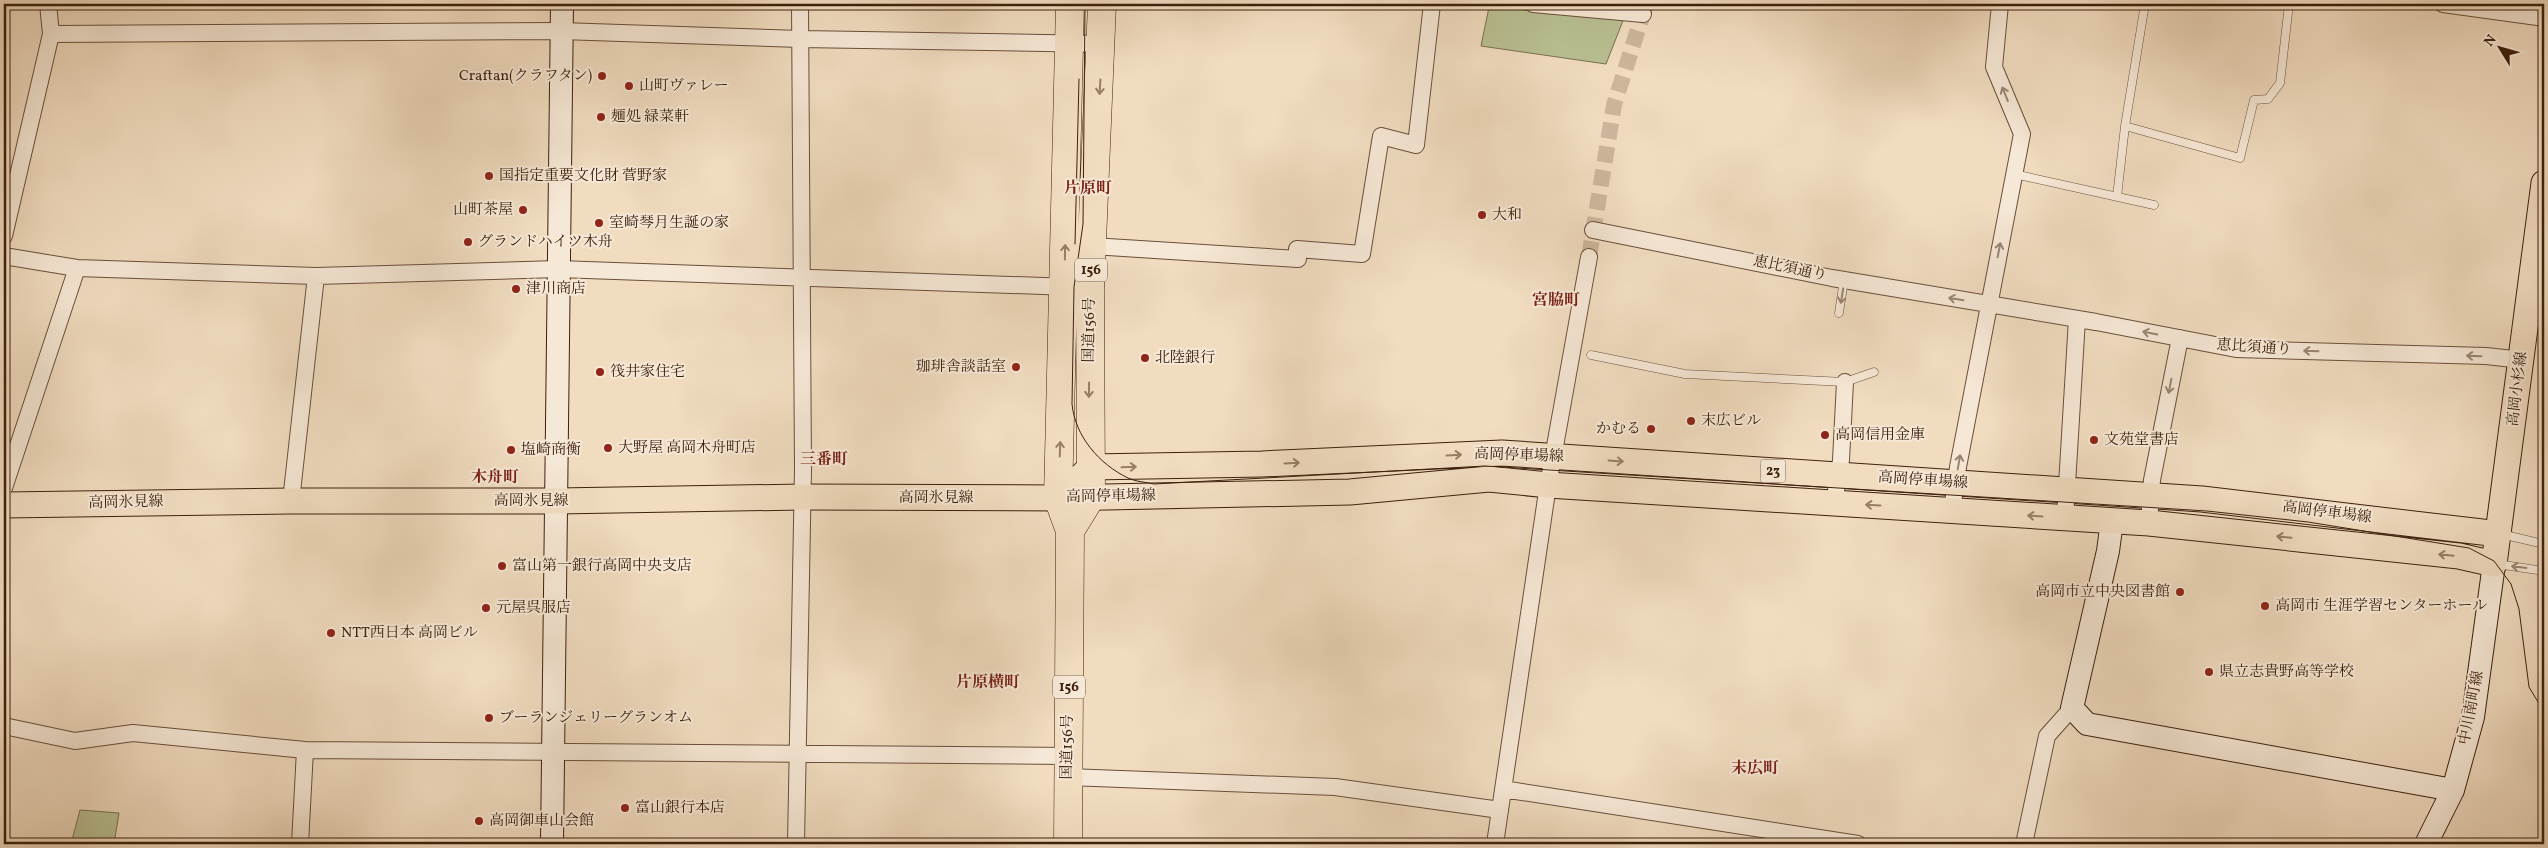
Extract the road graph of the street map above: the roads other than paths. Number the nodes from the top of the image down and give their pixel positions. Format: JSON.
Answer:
{"nodes":[{"id":1,"x":48,"y":4,"type":"edge"},
{"id":2,"x":562,"y":4,"type":"edge"},
{"id":3,"x":800,"y":4,"type":"edge"},
{"id":4,"x":1070,"y":4,"type":"edge"},
{"id":5,"x":1102,"y":4,"type":"edge"},
{"id":6,"x":1432,"y":4,"type":"edge"},
{"id":7,"x":1533,"y":4,"type":"edge"},
{"id":8,"x":2000,"y":4,"type":"edge"},
{"id":9,"x":2145,"y":4,"type":"edge"},
{"id":10,"x":2289,"y":4,"type":"edge"},
{"id":11,"x":2443,"y":4,"type":"edge"},
{"id":12,"x":1642,"y":14,"type":"dead end"},
{"id":13,"x":2544,"y":18,"type":"edge"},
{"id":14,"x":561,"y":31,"type":"junction"},
{"id":15,"x":51,"y":34,"type":"junction"},
{"id":16,"x":801,"y":39,"type":"junction"},
{"id":17,"x":1068,"y":43,"type":"junction"},
{"id":18,"x":1102,"y":44,"type":"junction"},
{"id":19,"x":2125,"y":126,"type":"junction"},
{"id":20,"x":2014,"y":174,"type":"junction"},
{"id":21,"x":2544,"y":183,"type":"edge"},
{"id":22,"x":2117,"y":197,"type":"junction"},
{"id":23,"x":2154,"y":205,"type":"dead end"},
{"id":24,"x":1593,"y":230,"type":"dead end"},
{"id":25,"x":4,"y":236,"type":"edge"},
{"id":26,"x":1092,"y":246,"type":"junction"},
{"id":27,"x":2539,"y":254,"type":"edge"},
{"id":28,"x":4,"y":256,"type":"edge"},
{"id":29,"x":1589,"y":257,"type":"tunnel mouth"},
{"id":30,"x":77,"y":268,"type":"junction"},
{"id":31,"x":558,"y":270,"type":"junction"},
{"id":32,"x":316,"y":276,"type":"junction"},
{"id":33,"x":801,"y":277,"type":"junction"},
{"id":34,"x":1844,"y":280,"type":"junction"},
{"id":35,"x":1077,"y":287,"type":"junction"},
{"id":36,"x":1988,"y":305,"type":"junction"},
{"id":37,"x":1839,"y":313,"type":"dead end"},
{"id":38,"x":2077,"y":319,"type":"junction"},
{"id":39,"x":2180,"y":338,"type":"junction"},
{"id":40,"x":1591,"y":355,"type":"dead end"},
{"id":41,"x":2522,"y":360,"type":"junction"},
{"id":42,"x":1874,"y":372,"type":"dead end"},
{"id":43,"x":1845,"y":382,"type":"junction"},
{"id":44,"x":1554,"y":457,"type":"junction"},
{"id":45,"x":1091,"y":466,"type":"junction"},
{"id":46,"x":1838,"y":475,"type":"junction"},
{"id":47,"x":1956,"y":483,"type":"junction"},
{"id":48,"x":1548,"y":485,"type":"junction"},
{"id":49,"x":4,"y":488,"type":"edge"},
{"id":50,"x":2068,"y":490,"type":"junction"},
{"id":51,"x":2151,"y":496,"type":"junction"},
{"id":52,"x":802,"y":497,"type":"junction"},
{"id":53,"x":1091,"y":497,"type":"junction"},
{"id":54,"x":1058,"y":498,"type":"junction"},
{"id":55,"x":291,"y":501,"type":"junction"},
{"id":56,"x":557,"y":501,"type":"junction"},
{"id":57,"x":1834,"y":503,"type":"junction"},
{"id":58,"x":4,"y":505,"type":"edge"},
{"id":59,"x":1952,"y":510,"type":"junction"},
{"id":60,"x":2065,"y":518,"type":"junction"},
{"id":61,"x":2112,"y":521,"type":"junction"},
{"id":62,"x":2149,"y":523,"type":"junction"},
{"id":63,"x":1070,"y":530,"type":"junction"},
{"id":64,"x":2499,"y":534,"type":"junction"},
{"id":65,"x":2544,"y":544,"type":"edge"},
{"id":66,"x":2494,"y":564,"type":"junction"},
{"id":67,"x":2544,"y":571,"type":"edge"},
{"id":68,"x":2072,"y":708,"type":"junction"},
{"id":69,"x":4,"y":726,"type":"edge"},
{"id":70,"x":305,"y":750,"type":"junction"},
{"id":71,"x":553,"y":751,"type":"junction"},
{"id":72,"x":798,"y":755,"type":"junction"},
{"id":73,"x":1068,"y":766,"type":"junction"},
{"id":74,"x":1503,"y":789,"type":"junction"},
{"id":75,"x":2453,"y":790,"type":"junction"},
{"id":76,"x":1500,"y":810,"type":"junction"},
{"id":77,"x":300,"y":844,"type":"edge"},
{"id":78,"x":552,"y":844,"type":"edge"},
{"id":79,"x":796,"y":844,"type":"edge"},
{"id":80,"x":1068,"y":844,"type":"edge"},
{"id":81,"x":1495,"y":844,"type":"edge"},
{"id":82,"x":1858,"y":844,"type":"edge"},
{"id":83,"x":2024,"y":844,"type":"edge"},
{"id":84,"x":2426,"y":844,"type":"edge"}],
"edges":[{"from":1,"to":15,"type":"street"},
{"from":2,"to":14,"type":"street"},
{"from":3,"to":16,"type":"street"},
{"from":4,"to":17,"type":"highway","name":"国道156号","number":"156"},
{"from":5,"to":18,"type":"highway","name":"国道156号","number":"156"},
{"from":6,"to":26,"type":"street"},
{"from":7,"to":12,"type":"street"},
{"from":20,"to":8,"type":"street","one_way":true},
{"from":9,"to":19,"type":"lane"},
{"from":10,"to":19,"type":"lane"},
{"from":11,"to":13,"type":"street"},
{"from":14,"to":15,"type":"street"},
{"from":14,"to":16,"type":"street"},
{"from":14,"to":31,"type":"street"},
{"from":15,"to":25,"type":"street"},
{"from":16,"to":17,"type":"street"},
{"from":16,"to":33,"type":"street"},
{"from":17,"to":18,"type":"street"},
{"from":35,"to":17,"type":"highway","name":"国道156号","number":"156","one_way":true},
{"from":18,"to":26,"type":"highway","name":"国道156号","number":"156","one_way":true},
{"from":19,"to":22,"type":"lane"},
{"from":20,"to":22,"type":"lane"},
{"from":36,"to":20,"type":"street","one_way":true},
{"from":21,"to":27,"type":"main road","name":"高岡小杉線"},
{"from":22,"to":23,"type":"lane"},
{"from":24,"to":34,"type":"street","name":"恵比須通り"},
{"from":26,"to":35,"type":"highway","name":"国道156号","number":"156"},
{"from":27,"to":41,"type":"main road","name":"高岡小杉線"},
{"from":28,"to":30,"type":"street"},
{"from":29,"to":44,"type":"street"},
{"from":30,"to":32,"type":"street"},
{"from":30,"to":49,"type":"street"},
{"from":31,"to":32,"type":"street"},
{"from":31,"to":33,"type":"street"},
{"from":31,"to":56,"type":"street"},
{"from":32,"to":55,"type":"street"},
{"from":33,"to":35,"type":"street"},
{"from":33,"to":52,"type":"street"},
{"from":36,"to":34,"type":"street","name":"恵比須通り","one_way":true},
{"from":34,"to":37,"type":"lane","one_way":true},
{"from":35,"to":45,"type":"highway","name":"国道156号","number":"156","one_way":true},
{"from":54,"to":35,"type":"highway","name":"国道156号","number":"156","one_way":true},
{"from":36,"to":38,"type":"street","name":"恵比須通り"},
{"from":47,"to":36,"type":"street","one_way":true},
{"from":39,"to":38,"type":"street","name":"恵比須通り","one_way":true},
{"from":38,"to":50,"type":"street"},
{"from":41,"to":39,"type":"street","name":"恵比須通り","one_way":true},
{"from":39,"to":51,"type":"street","one_way":true},
{"from":40,"to":43,"type":"lane"},
{"from":41,"to":64,"type":"main road","name":"高岡小杉線"},
{"from":42,"to":43,"type":"lane"},
{"from":43,"to":46,"type":"street"},
{"from":45,"to":44,"type":"main road","name":"高岡停車場線","number":"23","one_way":true},
{"from":44,"to":46,"type":"main road","name":"高岡停車場線","number":"23","one_way":true},
{"from":44,"to":48,"type":"street"},
{"from":45,"to":53,"type":"highway","name":"国道156号","number":"156"},
{"from":45,"to":54,"type":"main road","name":"高岡停車場線"},
{"from":46,"to":47,"type":"main road","name":"高岡停車場線","number":"23"},
{"from":46,"to":57,"type":"street"},
{"from":47,"to":50,"type":"main road","name":"高岡停車場線","number":"23"},
{"from":47,"to":59,"type":"street"},
{"from":48,"to":53,"type":"main road","name":"高岡停車場線","number":"23"},
{"from":48,"to":57,"type":"main road","name":"高岡停車場線","number":"23"},
{"from":48,"to":74,"type":"street"},
{"from":50,"to":51,"type":"main road","name":"高岡停車場線","number":"23"},
{"from":50,"to":60,"type":"street"},
{"from":51,"to":62,"type":"street"},
{"from":51,"to":64,"type":"main road","name":"高岡停車場線","number":"23"},
{"from":52,"to":54,"type":"main road","name":"高岡氷見線"},
{"from":52,"to":56,"type":"main road","name":"高岡氷見線"},
{"from":52,"to":72,"type":"street"},
{"from":53,"to":54,"type":"main road","name":"高岡停車場線","number":"23"},
{"from":53,"to":63,"type":"highway"},
{"from":54,"to":63,"type":"highway","name":"国道156号","number":"156"},
{"from":55,"to":56,"type":"main road","name":"高岡氷見線"},
{"from":55,"to":58,"type":"main road","name":"高岡氷見線"},
{"from":56,"to":71,"type":"street"},
{"from":59,"to":57,"type":"main road","name":"高岡停車場線","number":"23","one_way":true},
{"from":60,"to":59,"type":"main road","name":"高岡停車場線","number":"23","one_way":true},
{"from":60,"to":61,"type":"main road","name":"高岡停車場線","number":"23"},
{"from":61,"to":62,"type":"main road","name":"高岡停車場線","number":"23"},
{"from":61,"to":68,"type":"street"},
{"from":66,"to":62,"type":"main road","name":"高岡停車場線","number":"23","one_way":true},
{"from":63,"to":73,"type":"highway","name":"国道156号","number":"156"},
{"from":64,"to":65,"type":"lane"},
{"from":64,"to":66,"type":"main road","name":"高岡小杉線"},
{"from":67,"to":66,"type":"lane","one_way":true},
{"from":66,"to":75,"type":"street","name":"中川南町線"},
{"from":68,"to":75,"type":"street"},
{"from":68,"to":83,"type":"street"},
{"from":69,"to":70,"type":"street"},
{"from":70,"to":71,"type":"street"},
{"from":70,"to":77,"type":"street"},
{"from":71,"to":72,"type":"street"},
{"from":71,"to":78,"type":"street"},
{"from":72,"to":73,"type":"street"},
{"from":72,"to":79,"type":"street"},
{"from":73,"to":76,"type":"street"},
{"from":73,"to":80,"type":"highway","name":"国道156号","number":"156"},
{"from":74,"to":76,"type":"street"},
{"from":74,"to":82,"type":"street"},
{"from":75,"to":84,"type":"street","name":"中川南町線"},
{"from":76,"to":81,"type":"street"}]}
